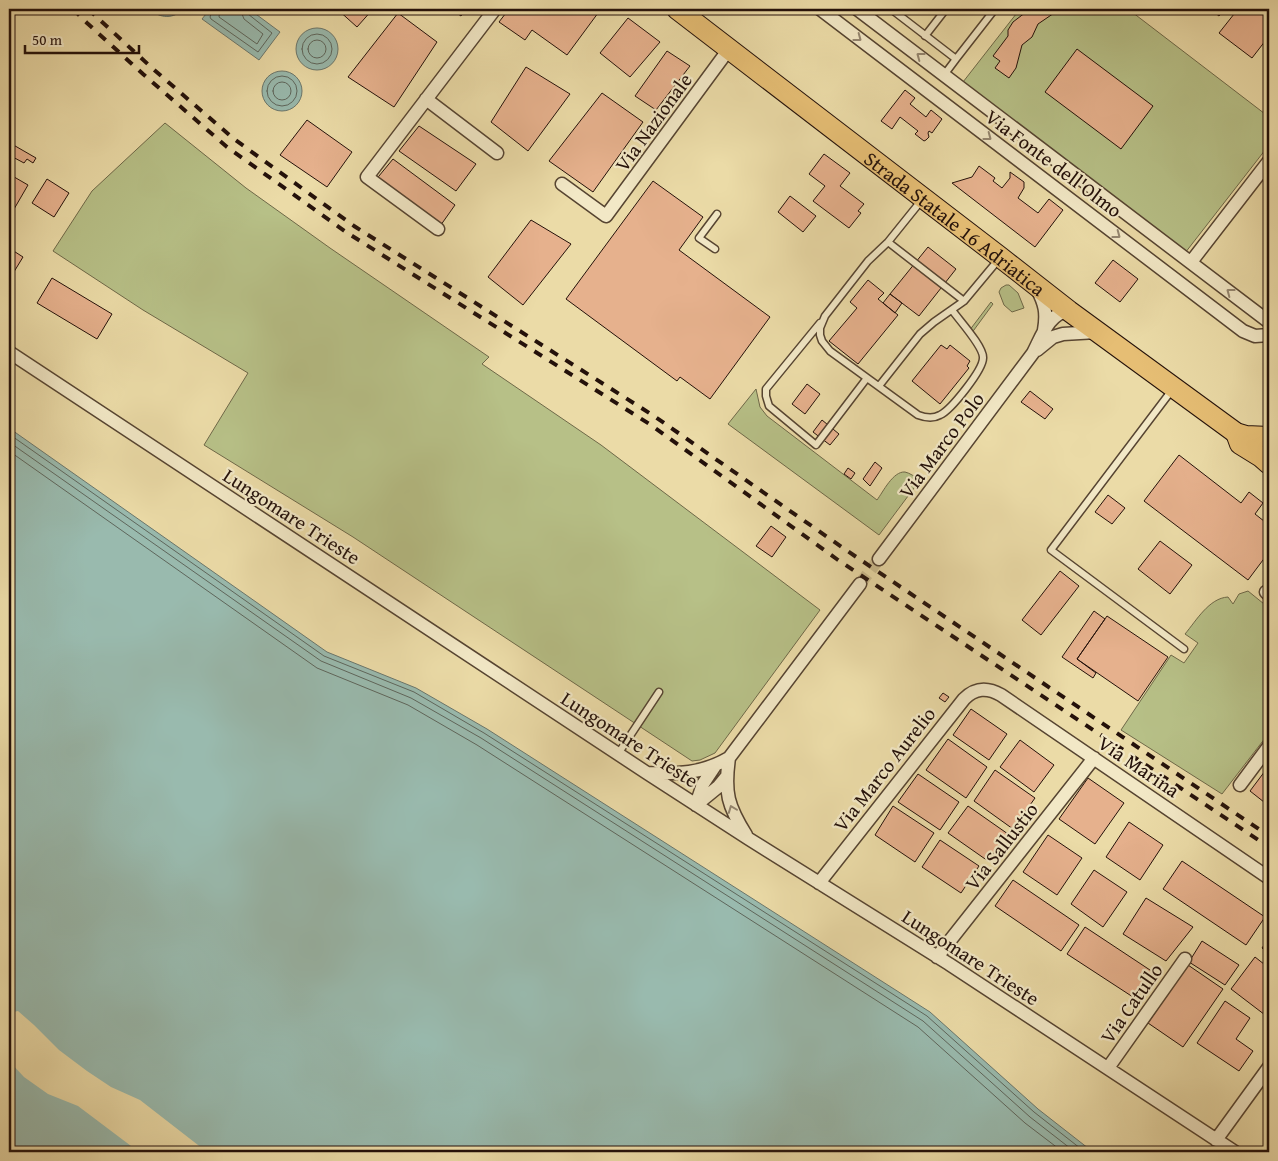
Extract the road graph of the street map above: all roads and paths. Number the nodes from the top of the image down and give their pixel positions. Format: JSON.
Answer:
{"nodes":[{"id":1,"x":494,"y":9,"type":"edge"},
{"id":2,"x":677,"y":9,"type":"edge"},
{"id":3,"x":820,"y":9,"type":"edge"},
{"id":4,"x":857,"y":9,"type":"edge"},
{"id":5,"x":891,"y":9,"type":"edge"},
{"id":6,"x":946,"y":9,"type":"edge"},
{"id":7,"x":995,"y":9,"type":"edge"},
{"id":8,"x":925,"y":36,"type":"junction"},
{"id":9,"x":729,"y":49,"type":"junction"},
{"id":10,"x":956,"y":59,"type":"junction"},
{"id":11,"x":944,"y":75,"type":"junction"},
{"id":12,"x":426,"y":99,"type":"junction"},
{"id":13,"x":497,"y":153,"type":"dead end"},
{"id":14,"x":1269,"y":161,"type":"edge"},
{"id":15,"x":562,"y":184,"type":"dead end"},
{"id":16,"x":924,"y":198,"type":"junction"},
{"id":17,"x":717,"y":214,"type":"dead end"},
{"id":18,"x":438,"y":229,"type":"dead end"},
{"id":19,"x":888,"y":242,"type":"junction"},
{"id":20,"x":715,"y":249,"type":"dead end"},
{"id":21,"x":1000,"y":257,"type":"junction"},
{"id":22,"x":1191,"y":262,"type":"junction"},
{"id":23,"x":1035,"y":286,"type":"junction"},
{"id":24,"x":964,"y":301,"type":"junction"},
{"id":25,"x":952,"y":310,"type":"junction"},
{"id":26,"x":1069,"y":311,"type":"junction"},
{"id":27,"x":825,"y":316,"type":"junction"},
{"id":28,"x":1269,"y":320,"type":"edge"},
{"id":29,"x":1044,"y":332,"type":"junction"},
{"id":30,"x":1100,"y":332,"type":"junction"},
{"id":31,"x":1255,"y":336,"type":"junction"},
{"id":32,"x":1269,"y":336,"type":"edge"},
{"id":33,"x":9,"y":352,"type":"edge"},
{"id":34,"x":1033,"y":353,"type":"junction"},
{"id":35,"x":867,"y":378,"type":"junction"},
{"id":36,"x":879,"y":386,"type":"junction"},
{"id":37,"x":1174,"y":387,"type":"junction"},
{"id":38,"x":1236,"y":433,"type":"junction"},
{"id":39,"x":1269,"y":437,"type":"edge"},
{"id":40,"x":1269,"y":464,"type":"edge"},
{"id":41,"x":879,"y":559,"type":"tunnel mouth"},
{"id":42,"x":860,"y":584,"type":"tunnel mouth"},
{"id":43,"x":1184,"y":649,"type":"dead end"},
{"id":44,"x":986,"y":690,"type":"joint"},
{"id":45,"x":659,"y":692,"type":"dead end"},
{"id":46,"x":1269,"y":746,"type":"edge"},
{"id":47,"x":618,"y":754,"type":"junction"},
{"id":48,"x":729,"y":758,"type":"junction"},
{"id":49,"x":1094,"y":758,"type":"junction"},
{"id":50,"x":715,"y":766,"type":"junction"},
{"id":51,"x":647,"y":773,"type":"junction"},
{"id":52,"x":727,"y":776,"type":"junction"},
{"id":53,"x":1240,"y":785,"type":"dead end"},
{"id":54,"x":696,"y":805,"type":"junction"},
{"id":55,"x":749,"y":839,"type":"junction"},
{"id":56,"x":1269,"y":878,"type":"edge"},
{"id":57,"x":819,"y":883,"type":"junction"},
{"id":58,"x":937,"y":957,"type":"junction"},
{"id":59,"x":1185,"y":959,"type":"dead end"},
{"id":60,"x":1269,"y":1067,"type":"edge"},
{"id":61,"x":1108,"y":1068,"type":"junction"},
{"id":62,"x":1216,"y":1140,"type":"junction"},
{"id":63,"x":1235,"y":1152,"type":"edge"}],
"edges":[{"from":1,"to":12,"type":"street"},
{"from":2,"to":9,"type":"main road","name":"Strada Statale 16 Adriatica"},
{"from":3,"to":31,"type":"street","name":"Via Fonte dell'Olmo","one_way":true},
{"from":11,"to":4,"type":"street","name":"Via Fonte dell'Olmo","one_way":true},
{"from":5,"to":8,"type":"lane"},
{"from":6,"to":8,"type":"lane"},
{"from":7,"to":10,"type":"lane"},
{"from":8,"to":10,"type":"lane"},
{"from":9,"to":15,"type":"street","name":"Via Nazionale"},
{"from":9,"to":16,"type":"main road","name":"Strada Statale 16 Adriatica"},
{"from":10,"to":11,"type":"lane"},
{"from":11,"to":22,"type":"street","name":"Via Fonte dell'Olmo"},
{"from":12,"to":13,"type":"street"},
{"from":12,"to":18,"type":"street"},
{"from":14,"to":22,"type":"street"},
{"from":16,"to":19,"type":"lane"},
{"from":16,"to":21,"type":"main road","name":"Strada Statale 16 Adriatica"},
{"from":17,"to":20,"type":"lane"},
{"from":19,"to":24,"type":"lane"},
{"from":19,"to":27,"type":"lane"},
{"from":21,"to":23,"type":"main road","name":"Strada Statale 16 Adriatica"},
{"from":21,"to":24,"type":"lane"},
{"from":28,"to":22,"type":"street","name":"Via Fonte dell'Olmo","one_way":true},
{"from":23,"to":26,"type":"main road","name":"Strada Statale 16 Adriatica"},
{"from":23,"to":29,"type":"street","name":"Via Marco Polo"},
{"from":24,"to":25,"type":"lane"},
{"from":25,"to":36,"type":"lane"},
{"from":25,"to":36,"type":"lane"},
{"from":26,"to":29,"type":"street","name":"Via Marco Polo"},
{"from":26,"to":30,"type":"main road","name":"Strada Statale 16 Adriatica"},
{"from":27,"to":35,"type":"lane"},
{"from":27,"to":35,"type":"lane"},
{"from":28,"to":31,"type":"street"},
{"from":29,"to":34,"type":"street","name":"Via Marco Polo"},
{"from":30,"to":34,"type":"street","name":"Via Marco Polo"},
{"from":30,"to":37,"type":"main road","name":"Strada Statale 16 Adriatica"},
{"from":31,"to":32,"type":"street"},
{"from":33,"to":47,"type":"street","name":"Lungomare Trieste"},
{"from":34,"to":41,"type":"street","name":"Via Marco Polo"},
{"from":35,"to":36,"type":"lane"},
{"from":37,"to":38,"type":"main road","name":"Strada Statale 16 Adriatica"},
{"from":37,"to":43,"type":"lane"},
{"from":38,"to":39,"type":"main road","name":"Strada Statale 16 Adriatica"},
{"from":38,"to":40,"type":"main road","name":"Strada Statale 16 Adriatica"},
{"from":42,"to":48,"type":"street"},
{"from":44,"to":49,"type":"street","name":"Via Marina"},
{"from":44,"to":57,"type":"street","name":"Via Marco Aurelio"},
{"from":45,"to":47,"type":"lane"},
{"from":46,"to":53,"type":"street"},
{"from":47,"to":51,"type":"street","name":"Lungomare Trieste"},
{"from":48,"to":50,"type":"street"},
{"from":48,"to":52,"type":"street"},
{"from":49,"to":56,"type":"street","name":"Via Marina"},
{"from":49,"to":58,"type":"street","name":"Via Sallustio"},
{"from":50,"to":51,"type":"street"},
{"from":50,"to":54,"type":"street"},
{"from":51,"to":54,"type":"street","name":"Lungomare Trieste"},
{"from":52,"to":54,"type":"street"},
{"from":55,"to":52,"type":"street","one_way":true},
{"from":54,"to":55,"type":"street","name":"Lungomare Trieste"},
{"from":55,"to":57,"type":"street","name":"Lungomare Trieste"},
{"from":57,"to":58,"type":"street","name":"Lungomare Trieste"},
{"from":58,"to":61,"type":"street","name":"Lungomare Trieste"},
{"from":59,"to":61,"type":"street","name":"Via Catullo"},
{"from":60,"to":62,"type":"street"},
{"from":61,"to":62,"type":"street","name":"Lungomare Trieste"},
{"from":62,"to":63,"type":"street","name":"Lungomare Trieste"}]}
